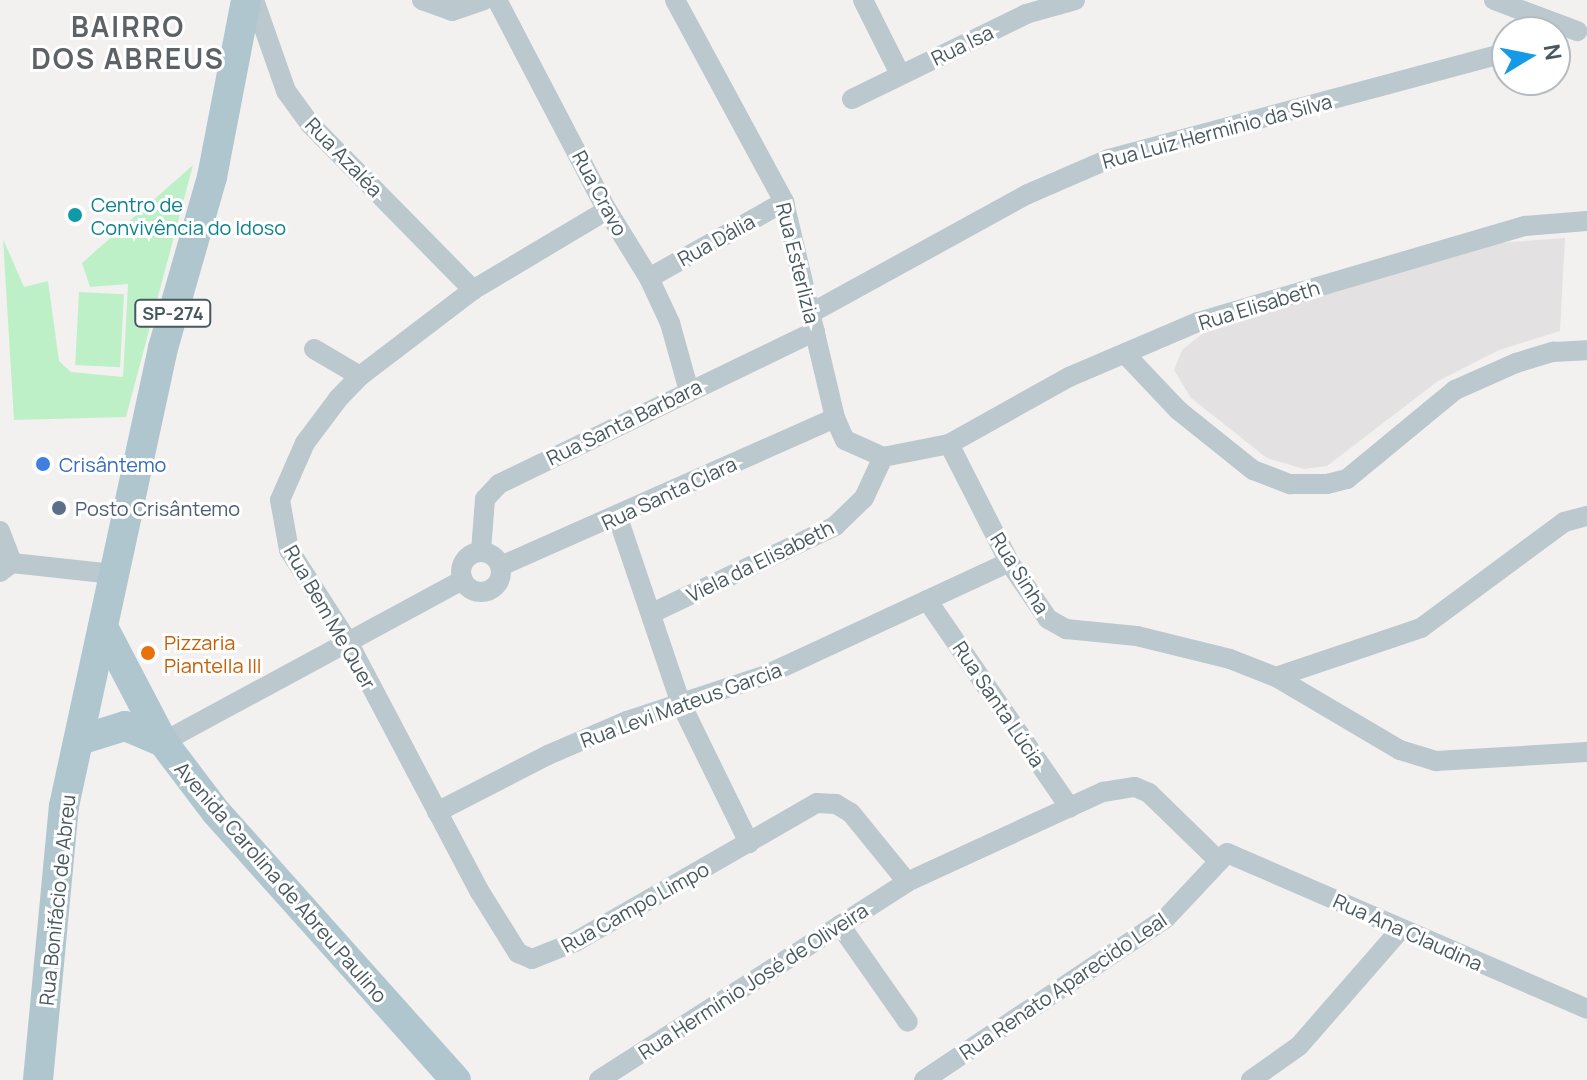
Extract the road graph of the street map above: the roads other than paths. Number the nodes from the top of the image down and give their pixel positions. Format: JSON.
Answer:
{"nodes":[{"id":1,"x":246,"y":0,"type":"edge"},
{"id":2,"x":254,"y":0,"type":"edge"},
{"id":3,"x":422,"y":0,"type":"edge"},
{"id":4,"x":497,"y":0,"type":"edge"},
{"id":5,"x":675,"y":0,"type":"edge"},
{"id":6,"x":863,"y":0,"type":"edge"},
{"id":7,"x":1075,"y":0,"type":"edge"},
{"id":8,"x":1494,"y":0,"type":"edge"},
{"id":9,"x":476,"y":4,"type":"edge"},
{"id":10,"x":1582,"y":32,"type":"edge"},
{"id":11,"x":1491,"y":56,"type":"edge"},
{"id":12,"x":900,"y":74,"type":"junction"},
{"id":13,"x":852,"y":99,"type":"dead end"},
{"id":14,"x":784,"y":202,"type":"junction"},
{"id":15,"x":607,"y":210,"type":"junction"},
{"id":16,"x":1587,"y":221,"type":"edge"},
{"id":17,"x":649,"y":278,"type":"junction"},
{"id":18,"x":473,"y":290,"type":"junction"},
{"id":19,"x":814,"y":322,"type":"junction"},
{"id":20,"x":314,"y":349,"type":"dead end"},
{"id":21,"x":1587,"y":350,"type":"edge"},
{"id":22,"x":1126,"y":355,"type":"junction"},
{"id":23,"x":360,"y":376,"type":"junction"},
{"id":24,"x":689,"y":391,"type":"junction"},
{"id":25,"x":835,"y":418,"type":"junction"},
{"id":26,"x":949,"y":444,"type":"junction"},
{"id":27,"x":883,"y":457,"type":"junction"},
{"id":28,"x":1587,"y":516,"type":"edge"},
{"id":29,"x":618,"y":518,"type":"junction"},
{"id":30,"x":0,"y":531,"type":"edge"},
{"id":31,"x":481,"y":551,"type":"junction"},
{"id":32,"x":1009,"y":562,"type":"junction"},
{"id":33,"x":501,"y":566,"type":"junction"},
{"id":34,"x":6,"y":567,"type":"edge"},
{"id":35,"x":113,"y":574,"type":"junction"},
{"id":36,"x":463,"y":580,"type":"junction"},
{"id":37,"x":927,"y":600,"type":"junction"},
{"id":38,"x":652,"y":613,"type":"junction"},
{"id":39,"x":103,"y":627,"type":"junction"},
{"id":40,"x":348,"y":642,"type":"junction"},
{"id":41,"x":1276,"y":677,"type":"junction"},
{"id":42,"x":681,"y":704,"type":"junction"},
{"id":43,"x":80,"y":740,"type":"junction"},
{"id":44,"x":163,"y":742,"type":"junction"},
{"id":45,"x":1587,"y":752,"type":"edge"},
{"id":46,"x":1070,"y":808,"type":"junction"},
{"id":47,"x":437,"y":812,"type":"junction"},
{"id":48,"x":749,"y":843,"type":"junction"},
{"id":49,"x":1224,"y":857,"type":"junction"},
{"id":50,"x":907,"y":882,"type":"junction"},
{"id":51,"x":840,"y":925,"type":"junction"},
{"id":52,"x":1401,"y":929,"type":"junction"},
{"id":53,"x":518,"y":953,"type":"joint"},
{"id":54,"x":1587,"y":1009,"type":"edge"},
{"id":55,"x":908,"y":1022,"type":"dead end"},
{"id":56,"x":38,"y":1080,"type":"edge"},
{"id":57,"x":456,"y":1080,"type":"edge"},
{"id":58,"x":599,"y":1080,"type":"edge"},
{"id":59,"x":924,"y":1080,"type":"edge"},
{"id":60,"x":1251,"y":1080,"type":"edge"}],
"edges":[{"from":1,"to":35,"type":"main road","number":"SP-274"},
{"from":2,"to":18,"type":"street","name":"Rua Azaléa"},
{"from":3,"to":9,"type":"street"},
{"from":4,"to":15,"type":"street","name":"Rua Cravo"},
{"from":5,"to":14,"type":"street","name":"Rua Esterlizia"},
{"from":6,"to":12,"type":"street"},
{"from":7,"to":12,"type":"street","name":"Rua Isa"},
{"from":8,"to":10,"type":"street"},
{"from":11,"to":19,"type":"street","name":"Rua Luiz Herminio da Silva"},
{"from":12,"to":13,"type":"street","name":"Rua Isa"},
{"from":14,"to":17,"type":"street","name":"Rua Dália"},
{"from":14,"to":19,"type":"street","name":"Rua Esterlizia"},
{"from":15,"to":17,"type":"street","name":"Rua Cravo"},
{"from":15,"to":18,"type":"street","name":"Rua Bem Me Quer"},
{"from":16,"to":22,"type":"street","name":"Rua Elisabeth"},
{"from":17,"to":24,"type":"street","name":"Rua Cravo"},
{"from":18,"to":23,"type":"street","name":"Rua Bem Me Quer"},
{"from":19,"to":24,"type":"street","name":"Rua Santa Barbara"},
{"from":19,"to":25,"type":"street","name":"Rua Esterlizia"},
{"from":20,"to":23,"type":"street"},
{"from":21,"to":22,"type":"street"},
{"from":22,"to":26,"type":"street","name":"Rua Elisabeth"},
{"from":23,"to":40,"type":"street","name":"Rua Bem Me Quer"},
{"from":24,"to":31,"type":"street","name":"Rua Santa Barbara"},
{"from":25,"to":27,"type":"street","name":"Rua Esterlizia"},
{"from":25,"to":29,"type":"street","name":"Rua Santa Clara"},
{"from":26,"to":27,"type":"street"},
{"from":26,"to":32,"type":"street","name":"Rua Sinha"},
{"from":27,"to":38,"type":"street","name":"Viela da Elisabeth"},
{"from":28,"to":41,"type":"street"},
{"from":29,"to":33,"type":"street","name":"Rua Santa Clara"},
{"from":29,"to":38,"type":"street"},
{"from":30,"to":34,"type":"street"},
{"from":31,"to":33,"type":"street"},
{"from":31,"to":36,"type":"street"},
{"from":32,"to":37,"type":"street","name":"Rua Levi Mateus Garcia"},
{"from":32,"to":41,"type":"street","name":"Rua Sinha"},
{"from":33,"to":36,"type":"street"},
{"from":34,"to":35,"type":"street"},
{"from":35,"to":39,"type":"main road","number":"SP-274"},
{"from":36,"to":40,"type":"street"},
{"from":37,"to":42,"type":"street","name":"Rua Levi Mateus Garcia"},
{"from":37,"to":46,"type":"street","name":"Rua Santa Lúcia"},
{"from":38,"to":42,"type":"street"},
{"from":39,"to":43,"type":"main road","name":"Rua Bonifácio de Abreu","number":"SP-274"},
{"from":39,"to":44,"type":"main road","name":"Avenida Carolina de Abreu Paulino"},
{"from":40,"to":44,"type":"street"},
{"from":40,"to":47,"type":"street","name":"Rua Bem Me Quer"},
{"from":41,"to":45,"type":"street","name":"Rua Sinha"},
{"from":42,"to":47,"type":"street","name":"Rua Levi Mateus Garcia"},
{"from":42,"to":48,"type":"street"},
{"from":43,"to":44,"type":"main road"},
{"from":43,"to":56,"type":"main road","name":"Rua Bonifácio de Abreu","number":"SP-274"},
{"from":44,"to":57,"type":"main road","name":"Avenida Carolina de Abreu Paulino"},
{"from":46,"to":49,"type":"street","name":"Rua Ana Claudina"},
{"from":46,"to":50,"type":"street","name":"Rua Ana Claudina"},
{"from":47,"to":53,"type":"street","name":"Rua Bem Me Quer"},
{"from":48,"to":50,"type":"street","name":"Rua Campo Limpo"},
{"from":48,"to":53,"type":"street","name":"Rua Campo Limpo"},
{"from":49,"to":52,"type":"street","name":"Rua Ana Claudina"},
{"from":49,"to":59,"type":"street","name":"Rua Renato Aparecido Leal"},
{"from":50,"to":51,"type":"street","name":"Rua Hermínio José de Oliveira"},
{"from":51,"to":55,"type":"street"},
{"from":51,"to":58,"type":"street","name":"Rua Hermínio José de Oliveira"},
{"from":52,"to":54,"type":"street","name":"Rua Ana Claudina"},
{"from":52,"to":60,"type":"street"}]}
